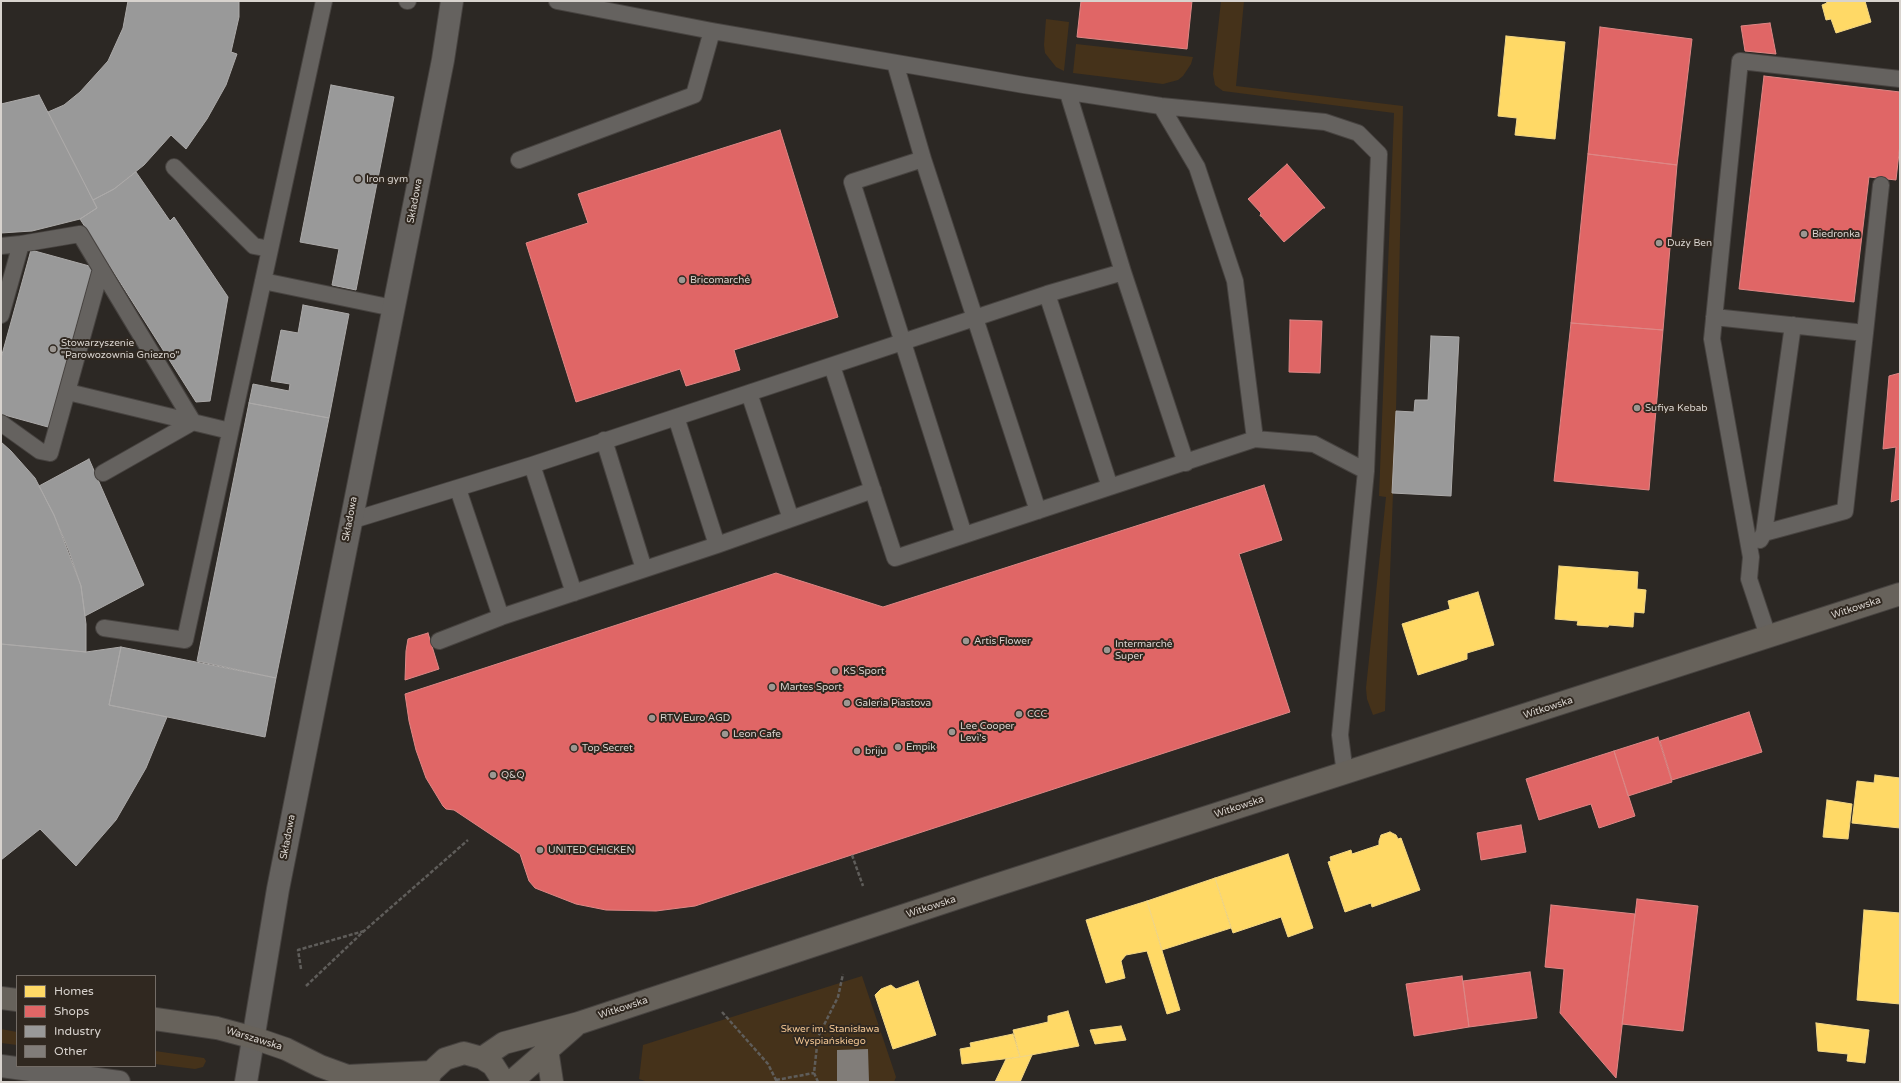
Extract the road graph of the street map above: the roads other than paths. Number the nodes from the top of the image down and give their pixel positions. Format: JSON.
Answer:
{"nodes":[{"id":1,"x":324,"y":1,"type":"edge"},
{"id":2,"x":452,"y":1,"type":"edge"},
{"id":3,"x":557,"y":1,"type":"edge"},
{"id":4,"x":712,"y":31,"type":"junction"},
{"id":5,"x":895,"y":63,"type":"junction"},
{"id":6,"x":1900,"y":79,"type":"edge"},
{"id":7,"x":1068,"y":93,"type":"junction"},
{"id":8,"x":1161,"y":106,"type":"junction"},
{"id":9,"x":923,"y":159,"type":"junction"},
{"id":10,"x":519,"y":160,"type":"dead end"},
{"id":11,"x":174,"y":167,"type":"dead end"},
{"id":12,"x":1882,"y":185,"type":"dead end"},
{"id":13,"x":21,"y":244,"type":"junction"},
{"id":14,"x":1,"y":246,"type":"edge"},
{"id":15,"x":270,"y":249,"type":"junction"},
{"id":16,"x":101,"y":269,"type":"junction"},
{"id":17,"x":1122,"y":272,"type":"junction"},
{"id":18,"x":263,"y":281,"type":"junction"},
{"id":19,"x":1047,"y":294,"type":"junction"},
{"id":20,"x":393,"y":308,"type":"junction"},
{"id":21,"x":1,"y":315,"type":"edge"},
{"id":22,"x":1714,"y":317,"type":"junction"},
{"id":23,"x":975,"y":318,"type":"junction"},
{"id":24,"x":1793,"y":325,"type":"junction"},
{"id":25,"x":1865,"y":333,"type":"junction"},
{"id":26,"x":902,"y":344,"type":"junction"},
{"id":27,"x":832,"y":366,"type":"junction"},
{"id":28,"x":68,"y":392,"type":"junction"},
{"id":29,"x":749,"y":393,"type":"junction"},
{"id":30,"x":676,"y":417,"type":"junction"},
{"id":31,"x":193,"y":422,"type":"junction"},
{"id":32,"x":1,"y":423,"type":"edge"},
{"id":33,"x":230,"y":431,"type":"junction"},
{"id":34,"x":1255,"y":439,"type":"junction"},
{"id":35,"x":604,"y":440,"type":"junction"},
{"id":36,"x":1186,"y":463,"type":"junction"},
{"id":37,"x":532,"y":465,"type":"junction"},
{"id":38,"x":1366,"y":471,"type":"junction"},
{"id":39,"x":103,"y":473,"type":"dead end"},
{"id":40,"x":1110,"y":487,"type":"junction"},
{"id":41,"x":458,"y":489,"type":"junction"},
{"id":42,"x":873,"y":490,"type":"junction"},
{"id":43,"x":1038,"y":511,"type":"junction"},
{"id":44,"x":791,"y":519,"type":"junction"},
{"id":45,"x":350,"y":521,"type":"junction"},
{"id":46,"x":1764,"y":533,"type":"junction"},
{"id":47,"x":964,"y":536,"type":"junction"},
{"id":48,"x":717,"y":545,"type":"junction"},
{"id":49,"x":1750,"y":557,"type":"junction"},
{"id":50,"x":644,"y":569,"type":"junction"},
{"id":51,"x":574,"y":593,"type":"junction"},
{"id":52,"x":1900,"y":594,"type":"edge"},
{"id":53,"x":500,"y":617,"type":"junction"},
{"id":54,"x":104,"y":628,"type":"dead end"},
{"id":55,"x":1768,"y":636,"type":"junction"},
{"id":56,"x":439,"y":641,"type":"dead end"},
{"id":57,"x":1345,"y":774,"type":"junction"},
{"id":58,"x":1,"y":998,"type":"edge"},
{"id":59,"x":16,"y":1000,"type":"edge"},
{"id":60,"x":156,"y":1019,"type":"edge"},
{"id":61,"x":579,"y":1023,"type":"junction"},
{"id":62,"x":254,"y":1038,"type":"junction"},
{"id":63,"x":547,"y":1049,"type":"junction"},
{"id":64,"x":482,"y":1058,"type":"junction"},
{"id":65,"x":1,"y":1066,"type":"edge"},
{"id":66,"x":429,"y":1077,"type":"edge"},
{"id":67,"x":356,"y":1079,"type":"edge"},
{"id":68,"x":119,"y":1082,"type":"edge"},
{"id":69,"x":246,"y":1082,"type":"edge"},
{"id":70,"x":502,"y":1082,"type":"edge"},
{"id":71,"x":511,"y":1082,"type":"edge"},
{"id":72,"x":552,"y":1082,"type":"edge"}],
"edges":[{"from":1,"to":15,"type":"lane"},
{"from":2,"to":20,"type":"street","name":"Składowa"},
{"from":3,"to":4,"type":"lane"},
{"from":4,"to":5,"type":"lane"},
{"from":4,"to":10,"type":"lane"},
{"from":5,"to":7,"type":"lane"},
{"from":5,"to":9,"type":"lane"},
{"from":6,"to":22,"type":"lane"},
{"from":7,"to":8,"type":"lane"},
{"from":7,"to":17,"type":"lane"},
{"from":8,"to":34,"type":"lane"},
{"from":8,"to":38,"type":"lane"},
{"from":9,"to":23,"type":"lane"},
{"from":9,"to":26,"type":"lane"},
{"from":11,"to":15,"type":"lane"},
{"from":12,"to":25,"type":"lane"},
{"from":13,"to":14,"type":"lane"},
{"from":13,"to":16,"type":"lane"},
{"from":13,"to":21,"type":"lane"},
{"from":15,"to":18,"type":"lane"},
{"from":16,"to":28,"type":"lane"},
{"from":16,"to":31,"type":"lane"},
{"from":17,"to":19,"type":"lane"},
{"from":17,"to":36,"type":"lane"},
{"from":18,"to":20,"type":"lane"},
{"from":18,"to":33,"type":"lane"},
{"from":19,"to":23,"type":"lane"},
{"from":19,"to":40,"type":"lane"},
{"from":20,"to":45,"type":"street","name":"Składowa"},
{"from":22,"to":24,"type":"lane"},
{"from":22,"to":49,"type":"lane"},
{"from":23,"to":26,"type":"lane"},
{"from":23,"to":43,"type":"lane"},
{"from":24,"to":25,"type":"lane"},
{"from":24,"to":46,"type":"lane"},
{"from":25,"to":46,"type":"lane"},
{"from":26,"to":27,"type":"lane"},
{"from":26,"to":47,"type":"lane"},
{"from":27,"to":29,"type":"lane"},
{"from":27,"to":42,"type":"lane"},
{"from":28,"to":31,"type":"lane"},
{"from":28,"to":32,"type":"lane"},
{"from":29,"to":30,"type":"lane"},
{"from":29,"to":44,"type":"lane"},
{"from":30,"to":35,"type":"lane"},
{"from":30,"to":48,"type":"lane"},
{"from":31,"to":33,"type":"lane"},
{"from":31,"to":39,"type":"lane"},
{"from":33,"to":54,"type":"lane"},
{"from":34,"to":36,"type":"lane"},
{"from":34,"to":38,"type":"lane"},
{"from":35,"to":37,"type":"lane"},
{"from":35,"to":50,"type":"lane"},
{"from":36,"to":40,"type":"lane"},
{"from":37,"to":41,"type":"lane"},
{"from":37,"to":51,"type":"lane"},
{"from":38,"to":57,"type":"lane"},
{"from":40,"to":43,"type":"lane"},
{"from":41,"to":45,"type":"lane"},
{"from":41,"to":53,"type":"lane"},
{"from":42,"to":44,"type":"lane"},
{"from":42,"to":47,"type":"lane"},
{"from":43,"to":47,"type":"lane"},
{"from":44,"to":48,"type":"lane"},
{"from":45,"to":62,"type":"street","name":"Składowa"},
{"from":46,"to":49,"type":"lane"},
{"from":48,"to":50,"type":"lane"},
{"from":49,"to":55,"type":"lane"},
{"from":50,"to":51,"type":"lane"},
{"from":51,"to":53,"type":"lane"},
{"from":52,"to":55,"type":"street","name":"Witkowska"},
{"from":53,"to":56,"type":"lane"},
{"from":55,"to":57,"type":"street","name":"Witkowska"},
{"from":57,"to":61,"type":"street","name":"Witkowska"},
{"from":58,"to":59,"type":"street"},
{"from":60,"to":62,"type":"street","name":"Warszawska"},
{"from":61,"to":63,"type":"street","name":"Witkowska"},
{"from":61,"to":64,"type":"street","name":"Witkowska"},
{"from":62,"to":67,"type":"street","name":"Warszawska"},
{"from":62,"to":69,"type":"street","name":"Składowa"},
{"from":63,"to":71,"type":"street","name":"Witkowska"},
{"from":63,"to":72,"type":"street"},
{"from":64,"to":66,"type":"street"},
{"from":64,"to":70,"type":"street"},
{"from":65,"to":68,"type":"street"},
{"from":66,"to":67,"type":"street","name":"Warszawska"}]}
